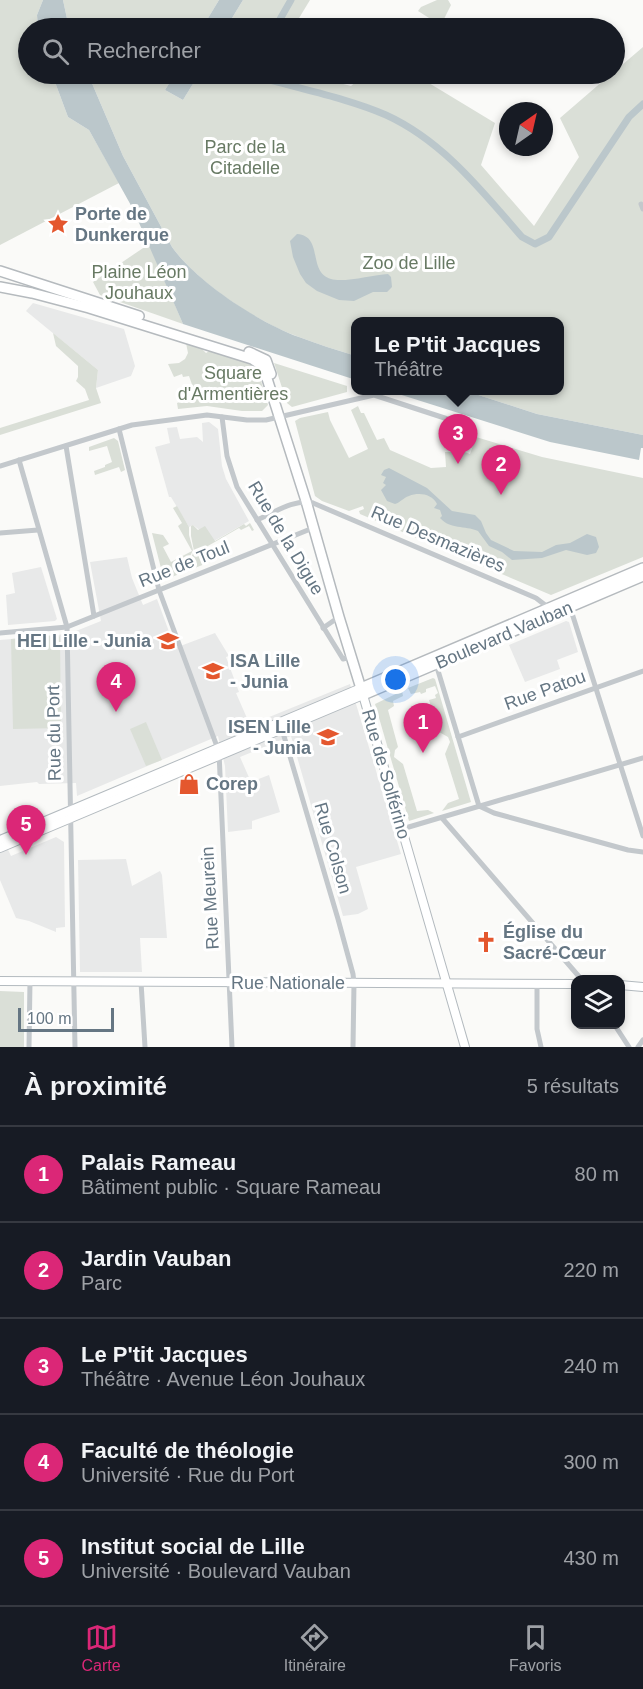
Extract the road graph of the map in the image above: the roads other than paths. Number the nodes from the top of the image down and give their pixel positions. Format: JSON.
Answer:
{"nodes":[{"id":1,"x":0,"y":271,"type":"edge"},
{"id":2,"x":2,"y":288,"type":"edge"},
{"id":3,"x":262,"y":361,"type":"junction"},
{"id":4,"x":370,"y":395,"type":"edge"},
{"id":5,"x":377,"y":395,"type":"edge"},
{"id":6,"x":281,"y":416,"type":"junction"},
{"id":7,"x":222,"y":417,"type":"junction"},
{"id":8,"x":463,"y":424,"type":"dead end"},
{"id":9,"x":119,"y":429,"type":"junction"},
{"id":10,"x":66,"y":446,"type":"junction"},
{"id":11,"x":19,"y":460,"type":"junction"},
{"id":12,"x":0,"y":466,"type":"edge"},
{"id":13,"x":306,"y":501,"type":"junction"},
{"id":14,"x":257,"y":520,"type":"junction"},
{"id":15,"x":313,"y":528,"type":"junction"},
{"id":16,"x":38,"y":530,"type":"junction"},
{"id":17,"x":0,"y":533,"type":"edge"},
{"id":18,"x":272,"y":545,"type":"junction"},
{"id":19,"x":643,"y":568,"type":"edge"},
{"id":20,"x":643,"y":576,"type":"edge"},
{"id":21,"x":159,"y":590,"type":"junction"},
{"id":22,"x":570,"y":607,"type":"junction"},
{"id":23,"x":551,"y":611,"type":"junction"},
{"id":24,"x":94,"y":616,"type":"junction"},
{"id":25,"x":339,"y":617,"type":"junction"},
{"id":26,"x":67,"y":627,"type":"junction"},
{"id":27,"x":323,"y":628,"type":"junction"},
{"id":28,"x":0,"y":633,"type":"edge"},
{"id":29,"x":351,"y":657,"type":"junction"},
{"id":30,"x":436,"y":664,"type":"junction"},
{"id":31,"x":643,"y":671,"type":"edge"},
{"id":32,"x":596,"y":688,"type":"junction"},
{"id":33,"x":362,"y":692,"type":"junction"},
{"id":34,"x":281,"y":726,"type":"junction"},
{"id":35,"x":458,"y":738,"type":"junction"},
{"id":36,"x":219,"y":752,"type":"junction"},
{"id":37,"x":643,"y":758,"type":"edge"},
{"id":38,"x":620,"y":764,"type":"junction"},
{"id":39,"x":479,"y":806,"type":"junction"},
{"id":40,"x":70,"y":814,"type":"junction"},
{"id":41,"x":442,"y":818,"type":"junction"},
{"id":42,"x":402,"y":829,"type":"junction"},
{"id":43,"x":643,"y":836,"type":"edge"},
{"id":44,"x":0,"y":840,"type":"edge"},
{"id":45,"x":0,"y":849,"type":"edge"},
{"id":46,"x":643,"y":852,"type":"edge"},
{"id":47,"x":578,"y":975,"type":"edge"},
{"id":48,"x":0,"y":981,"type":"edge"},
{"id":49,"x":30,"y":981,"type":"junction"},
{"id":50,"x":74,"y":981,"type":"junction"},
{"id":51,"x":141,"y":982,"type":"junction"},
{"id":52,"x":229,"y":982,"type":"junction"},
{"id":53,"x":354,"y":983,"type":"junction"},
{"id":54,"x":446,"y":983,"type":"junction"},
{"id":55,"x":537,"y":984,"type":"junction"},
{"id":56,"x":571,"y":984,"type":"edge"},
{"id":57,"x":625,"y":985,"type":"edge"},
{"id":58,"x":641,"y":985,"type":"edge"},
{"id":59,"x":617,"y":1029,"type":"edge"},
{"id":60,"x":643,"y":1040,"type":"edge"},
{"id":61,"x":29,"y":1047,"type":"edge"},
{"id":62,"x":75,"y":1047,"type":"edge"},
{"id":63,"x":145,"y":1047,"type":"edge"},
{"id":64,"x":232,"y":1047,"type":"edge"},
{"id":65,"x":353,"y":1047,"type":"edge"},
{"id":66,"x":465,"y":1047,"type":"edge"},
{"id":67,"x":541,"y":1047,"type":"edge"},
{"id":68,"x":629,"y":1047,"type":"edge"},
{"id":69,"x":638,"y":1047,"type":"edge"}],
"edges":[{"from":1,"to":3,"type":"main road"},
{"from":2,"to":3,"type":"main road"},
{"from":3,"to":6,"type":"main road","name":"Rue de Solférino"},
{"from":4,"to":6,"type":"street"},
{"from":5,"to":8,"type":"street"},
{"from":6,"to":7,"type":"street"},
{"from":6,"to":13,"type":"main road","name":"Rue de Solférino"},
{"from":7,"to":9,"type":"street"},
{"from":7,"to":14,"type":"street","name":"Rue de la Digue"},
{"from":9,"to":10,"type":"street"},
{"from":9,"to":21,"type":"street","name":"Rue Meurein"},
{"from":10,"to":11,"type":"street"},
{"from":10,"to":24,"type":"street"},
{"from":11,"to":12,"type":"street"},
{"from":11,"to":16,"type":"street","name":"Rue du Port"},
{"from":13,"to":14,"type":"street"},
{"from":13,"to":15,"type":"main road","name":"Rue de Solférino"},
{"from":13,"to":23,"type":"street","name":"Rue Desmazières"},
{"from":14,"to":18,"type":"street","name":"Rue de la Digue"},
{"from":15,"to":18,"type":"street","name":"Rue de Toul"},
{"from":15,"to":25,"type":"main road","name":"Rue de Solférino"},
{"from":16,"to":17,"type":"street"},
{"from":16,"to":26,"type":"street","name":"Rue du Port"},
{"from":18,"to":21,"type":"street","name":"Rue de Toul"},
{"from":18,"to":27,"type":"street","name":"Rue de la Digue"},
{"from":19,"to":23,"type":"main road","name":"Boulevard Vauban"},
{"from":20,"to":22,"type":"main road","name":"Boulevard Vauban"},
{"from":21,"to":24,"type":"street","name":"Rue de Toul"},
{"from":21,"to":36,"type":"street","name":"Rue Meurein"},
{"from":22,"to":23,"type":"main road","name":"Boulevard Vauban"},
{"from":22,"to":32,"type":"street"},
{"from":23,"to":30,"type":"main road","name":"Boulevard Vauban"},
{"from":23,"to":33,"type":"main road","name":"Boulevard Vauban"},
{"from":24,"to":26,"type":"street","name":"Rue de Toul"},
{"from":25,"to":27,"type":"street"},
{"from":25,"to":29,"type":"main road","name":"Rue de Solférino"},
{"from":26,"to":28,"type":"street","name":"Rue de Toul"},
{"from":26,"to":40,"type":"street","name":"Rue du Port"},
{"from":27,"to":29,"type":"street","name":"Rue de la Digue"},
{"from":29,"to":33,"type":"main road","name":"Rue de Solférino"},
{"from":30,"to":33,"type":"main road","name":"Boulevard Vauban"},
{"from":30,"to":35,"type":"street"},
{"from":31,"to":32,"type":"street","name":"Rue Patou"},
{"from":32,"to":35,"type":"street","name":"Rue Patou"},
{"from":32,"to":38,"type":"street"},
{"from":33,"to":34,"type":"main road","name":"Boulevard Vauban"},
{"from":33,"to":42,"type":"main road","name":"Rue de Solférino"},
{"from":34,"to":36,"type":"main road","name":"Boulevard Vauban"},
{"from":34,"to":53,"type":"street","name":"Rue Colson"},
{"from":35,"to":39,"type":"street"},
{"from":36,"to":40,"type":"main road","name":"Boulevard Vauban"},
{"from":36,"to":52,"type":"street","name":"Rue Meurein"},
{"from":37,"to":38,"type":"street"},
{"from":38,"to":39,"type":"street"},
{"from":38,"to":43,"type":"street"},
{"from":39,"to":41,"type":"street"},
{"from":39,"to":46,"type":"street"},
{"from":40,"to":44,"type":"main road","name":"Boulevard Vauban"},
{"from":40,"to":45,"type":"main road","name":"Boulevard Vauban"},
{"from":40,"to":50,"type":"street","name":"Rue du Port"},
{"from":41,"to":42,"type":"street"},
{"from":41,"to":47,"type":"street"},
{"from":42,"to":54,"type":"main road","name":"Rue de Solférino"},
{"from":48,"to":49,"type":"main road","name":"Rue Nationale"},
{"from":49,"to":50,"type":"main road","name":"Rue Nationale"},
{"from":49,"to":61,"type":"street"},
{"from":50,"to":51,"type":"main road","name":"Rue Nationale"},
{"from":50,"to":62,"type":"street","name":"Rue du Port"},
{"from":51,"to":52,"type":"main road","name":"Rue Nationale"},
{"from":51,"to":63,"type":"street"},
{"from":52,"to":53,"type":"main road","name":"Rue Nationale"},
{"from":52,"to":64,"type":"street","name":"Rue Meurein"},
{"from":53,"to":54,"type":"main road","name":"Rue Nationale"},
{"from":53,"to":65,"type":"street","name":"Rue Colson"},
{"from":54,"to":55,"type":"main road","name":"Rue Nationale"},
{"from":54,"to":66,"type":"main road","name":"Rue de Solférino"},
{"from":55,"to":56,"type":"main road","name":"Rue Nationale"},
{"from":55,"to":67,"type":"street"},
{"from":57,"to":58,"type":"main road"},
{"from":59,"to":68,"type":"street"},
{"from":60,"to":69,"type":"street"}]}
